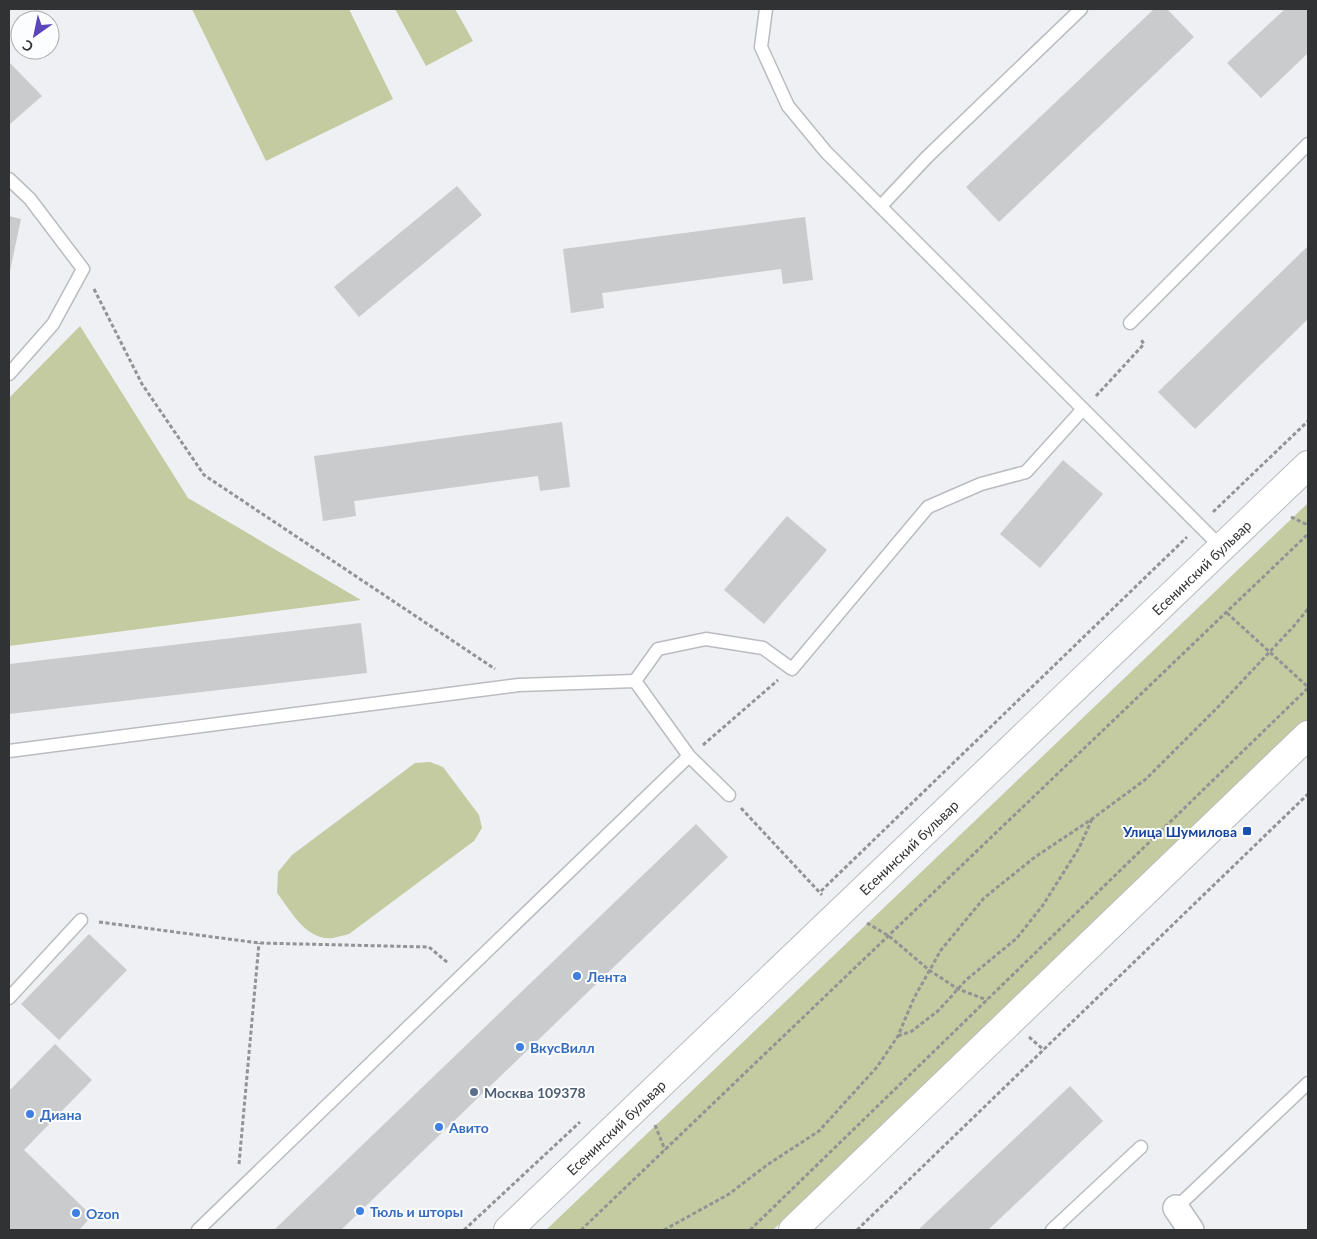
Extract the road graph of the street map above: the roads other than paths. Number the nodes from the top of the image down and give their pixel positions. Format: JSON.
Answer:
{"nodes":[{"id":1,"x":766,"y":9,"type":"edge"},
{"id":2,"x":1081,"y":9,"type":"edge"},
{"id":3,"x":1308,"y":144,"type":"edge"},
{"id":4,"x":9,"y":179,"type":"edge"},
{"id":5,"x":881,"y":206,"type":"junction"},
{"id":6,"x":1130,"y":323,"type":"road end"},
{"id":7,"x":9,"y":374,"type":"edge"},
{"id":8,"x":1083,"y":409,"type":"junction"},
{"id":9,"x":1308,"y":465,"type":"edge"},
{"id":10,"x":1221,"y":547,"type":"junction"},
{"id":11,"x":635,"y":681,"type":"junction"},
{"id":12,"x":1308,"y":735,"type":"edge"},
{"id":13,"x":9,"y":751,"type":"edge"},
{"id":14,"x":690,"y":756,"type":"junction"},
{"id":15,"x":729,"y":796,"type":"road end"},
{"id":16,"x":81,"y":920,"type":"road end"},
{"id":17,"x":9,"y":998,"type":"edge"},
{"id":18,"x":1308,"y":1083,"type":"edge"},
{"id":19,"x":1141,"y":1147,"type":"dead end"},
{"id":20,"x":1176,"y":1208,"type":"joint"},
{"id":21,"x":198,"y":1230,"type":"edge"},
{"id":22,"x":508,"y":1230,"type":"edge"},
{"id":23,"x":793,"y":1230,"type":"edge"},
{"id":24,"x":1052,"y":1230,"type":"edge"},
{"id":25,"x":1191,"y":1230,"type":"edge"}],
"edges":[{"from":1,"to":5,"type":"lane"},
{"from":2,"to":5,"type":"lane"},
{"from":3,"to":6,"type":"lane"},
{"from":4,"to":7,"type":"lane"},
{"from":5,"to":8,"type":"lane"},
{"from":8,"to":10,"type":"lane"},
{"from":8,"to":11,"type":"lane"},
{"from":9,"to":10,"type":"street","name":"Есенинский бульвар"},
{"from":10,"to":22,"type":"street","name":"Есенинский бульвар"},
{"from":11,"to":13,"type":"lane"},
{"from":11,"to":14,"type":"lane"},
{"from":12,"to":23,"type":"street"},
{"from":14,"to":15,"type":"lane"},
{"from":14,"to":21,"type":"lane"},
{"from":16,"to":17,"type":"lane"},
{"from":18,"to":20,"type":"lane"},
{"from":19,"to":24,"type":"lane"},
{"from":20,"to":25,"type":"street"}]}
